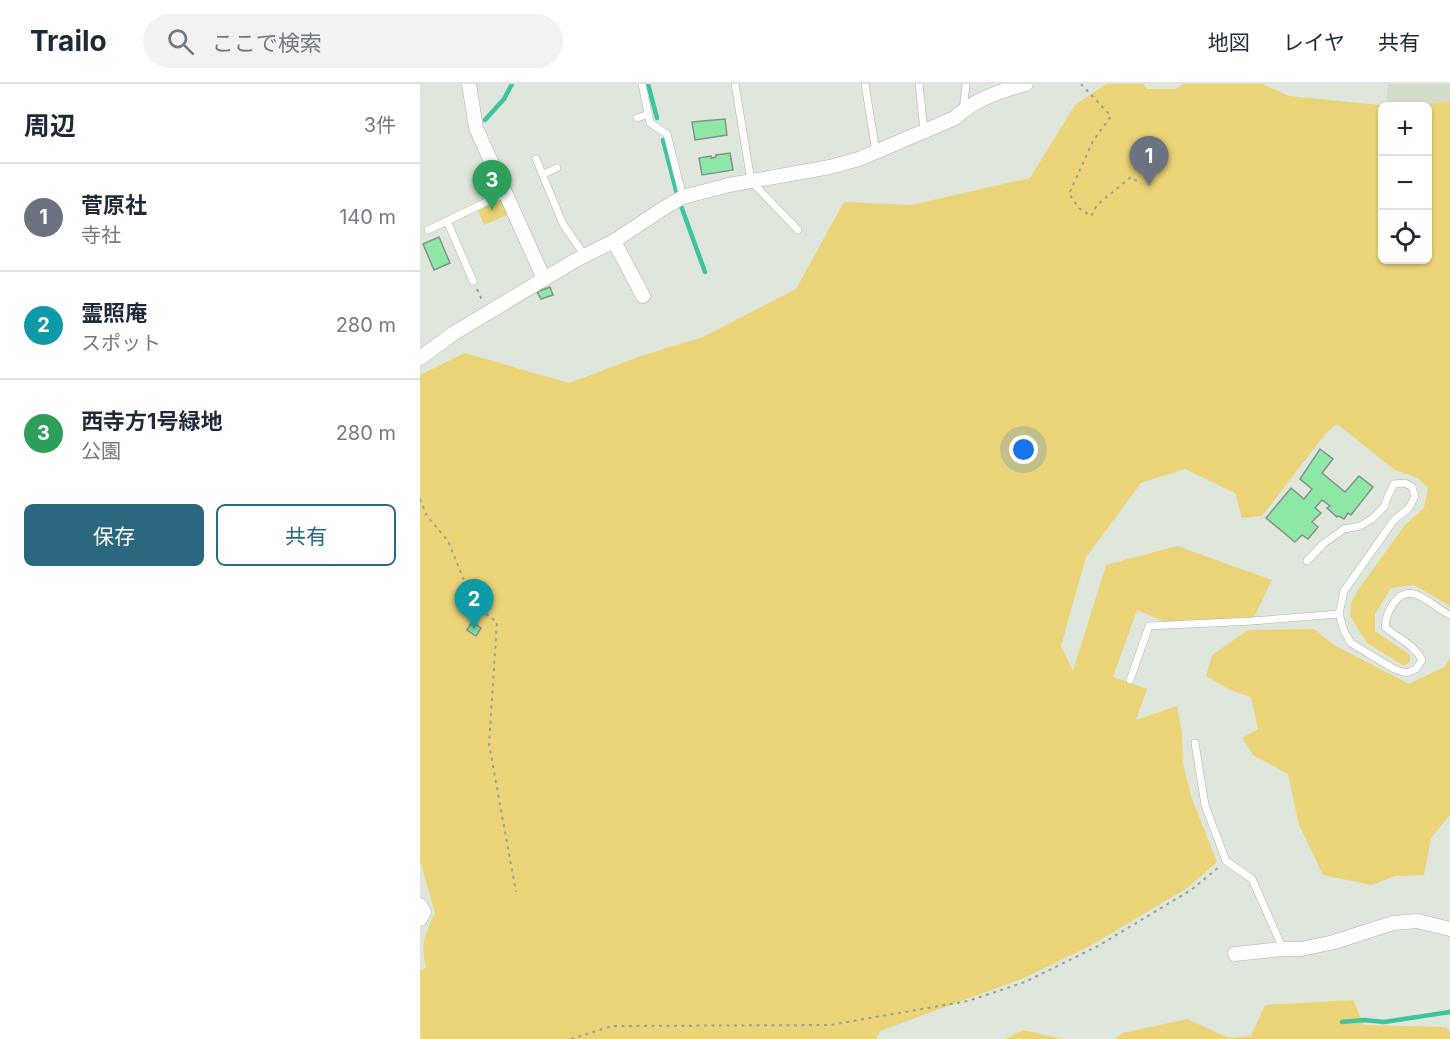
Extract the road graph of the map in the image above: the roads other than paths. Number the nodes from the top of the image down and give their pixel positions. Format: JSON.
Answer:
{"nodes":[{"id":1,"x":469,"y":84,"type":"edge"},
{"id":2,"x":642,"y":84,"type":"edge"},
{"id":3,"x":735,"y":84,"type":"edge"},
{"id":4,"x":865,"y":84,"type":"edge"},
{"id":5,"x":919,"y":84,"type":"edge"},
{"id":6,"x":966,"y":84,"type":"edge"},
{"id":7,"x":1026,"y":84,"type":"edge"},
{"id":8,"x":963,"y":110,"type":"junction"},
{"id":9,"x":649,"y":114,"type":"junction"},
{"id":10,"x":637,"y":118,"type":"dead end"},
{"id":11,"x":924,"y":131,"type":"junction"},
{"id":12,"x":876,"y":152,"type":"junction"},
{"id":13,"x":536,"y":159,"type":"dead end"},
{"id":14,"x":557,"y":168,"type":"dead end"},
{"id":15,"x":543,"y":174,"type":"junction"},
{"id":16,"x":751,"y":181,"type":"junction"},
{"id":17,"x":505,"y":194,"type":"junction"},
{"id":18,"x":683,"y":197,"type":"junction"},
{"id":19,"x":447,"y":221,"type":"junction"},
{"id":20,"x":428,"y":230,"type":"dead end"},
{"id":21,"x":798,"y":230,"type":"dead end"},
{"id":22,"x":614,"y":241,"type":"junction"},
{"id":23,"x":585,"y":256,"type":"junction"},
{"id":24,"x":544,"y":279,"type":"junction"},
{"id":25,"x":473,"y":281,"type":"road end"},
{"id":26,"x":643,"y":296,"type":"dead end"},
{"id":27,"x":420,"y":358,"type":"edge"},
{"id":28,"x":1307,"y":561,"type":"dead end"},
{"id":29,"x":1339,"y":614,"type":"junction"},
{"id":30,"x":1450,"y":615,"type":"edge"},
{"id":31,"x":1130,"y":680,"type":"dead end"},
{"id":32,"x":1195,"y":743,"type":"dead end"},
{"id":33,"x":420,"y":905,"type":"edge"},
{"id":34,"x":420,"y":919,"type":"edge"},
{"id":35,"x":1450,"y":929,"type":"edge"},
{"id":36,"x":1283,"y":949,"type":"junction"},
{"id":37,"x":1235,"y":954,"type":"dead end"}],
"edges":[{"from":1,"to":17,"type":"street"},
{"from":2,"to":9,"type":"lane"},
{"from":3,"to":16,"type":"lane"},
{"from":4,"to":12,"type":"lane"},
{"from":5,"to":11,"type":"lane"},
{"from":6,"to":8,"type":"lane"},
{"from":7,"to":8,"type":"street"},
{"from":8,"to":11,"type":"street"},
{"from":9,"to":10,"type":"lane"},
{"from":9,"to":18,"type":"lane"},
{"from":11,"to":12,"type":"street"},
{"from":12,"to":16,"type":"street"},
{"from":13,"to":15,"type":"lane"},
{"from":14,"to":15,"type":"lane"},
{"from":15,"to":23,"type":"lane"},
{"from":16,"to":18,"type":"street"},
{"from":16,"to":21,"type":"lane"},
{"from":17,"to":19,"type":"lane"},
{"from":17,"to":24,"type":"street"},
{"from":18,"to":22,"type":"street"},
{"from":19,"to":20,"type":"lane"},
{"from":19,"to":25,"type":"lane"},
{"from":22,"to":23,"type":"street"},
{"from":22,"to":26,"type":"street"},
{"from":23,"to":24,"type":"street"},
{"from":24,"to":27,"type":"street"},
{"from":28,"to":29,"type":"lane"},
{"from":29,"to":30,"type":"lane"},
{"from":29,"to":31,"type":"lane"},
{"from":32,"to":36,"type":"lane"},
{"from":33,"to":34,"type":"street"},
{"from":35,"to":36,"type":"street"},
{"from":36,"to":37,"type":"street"}]}
